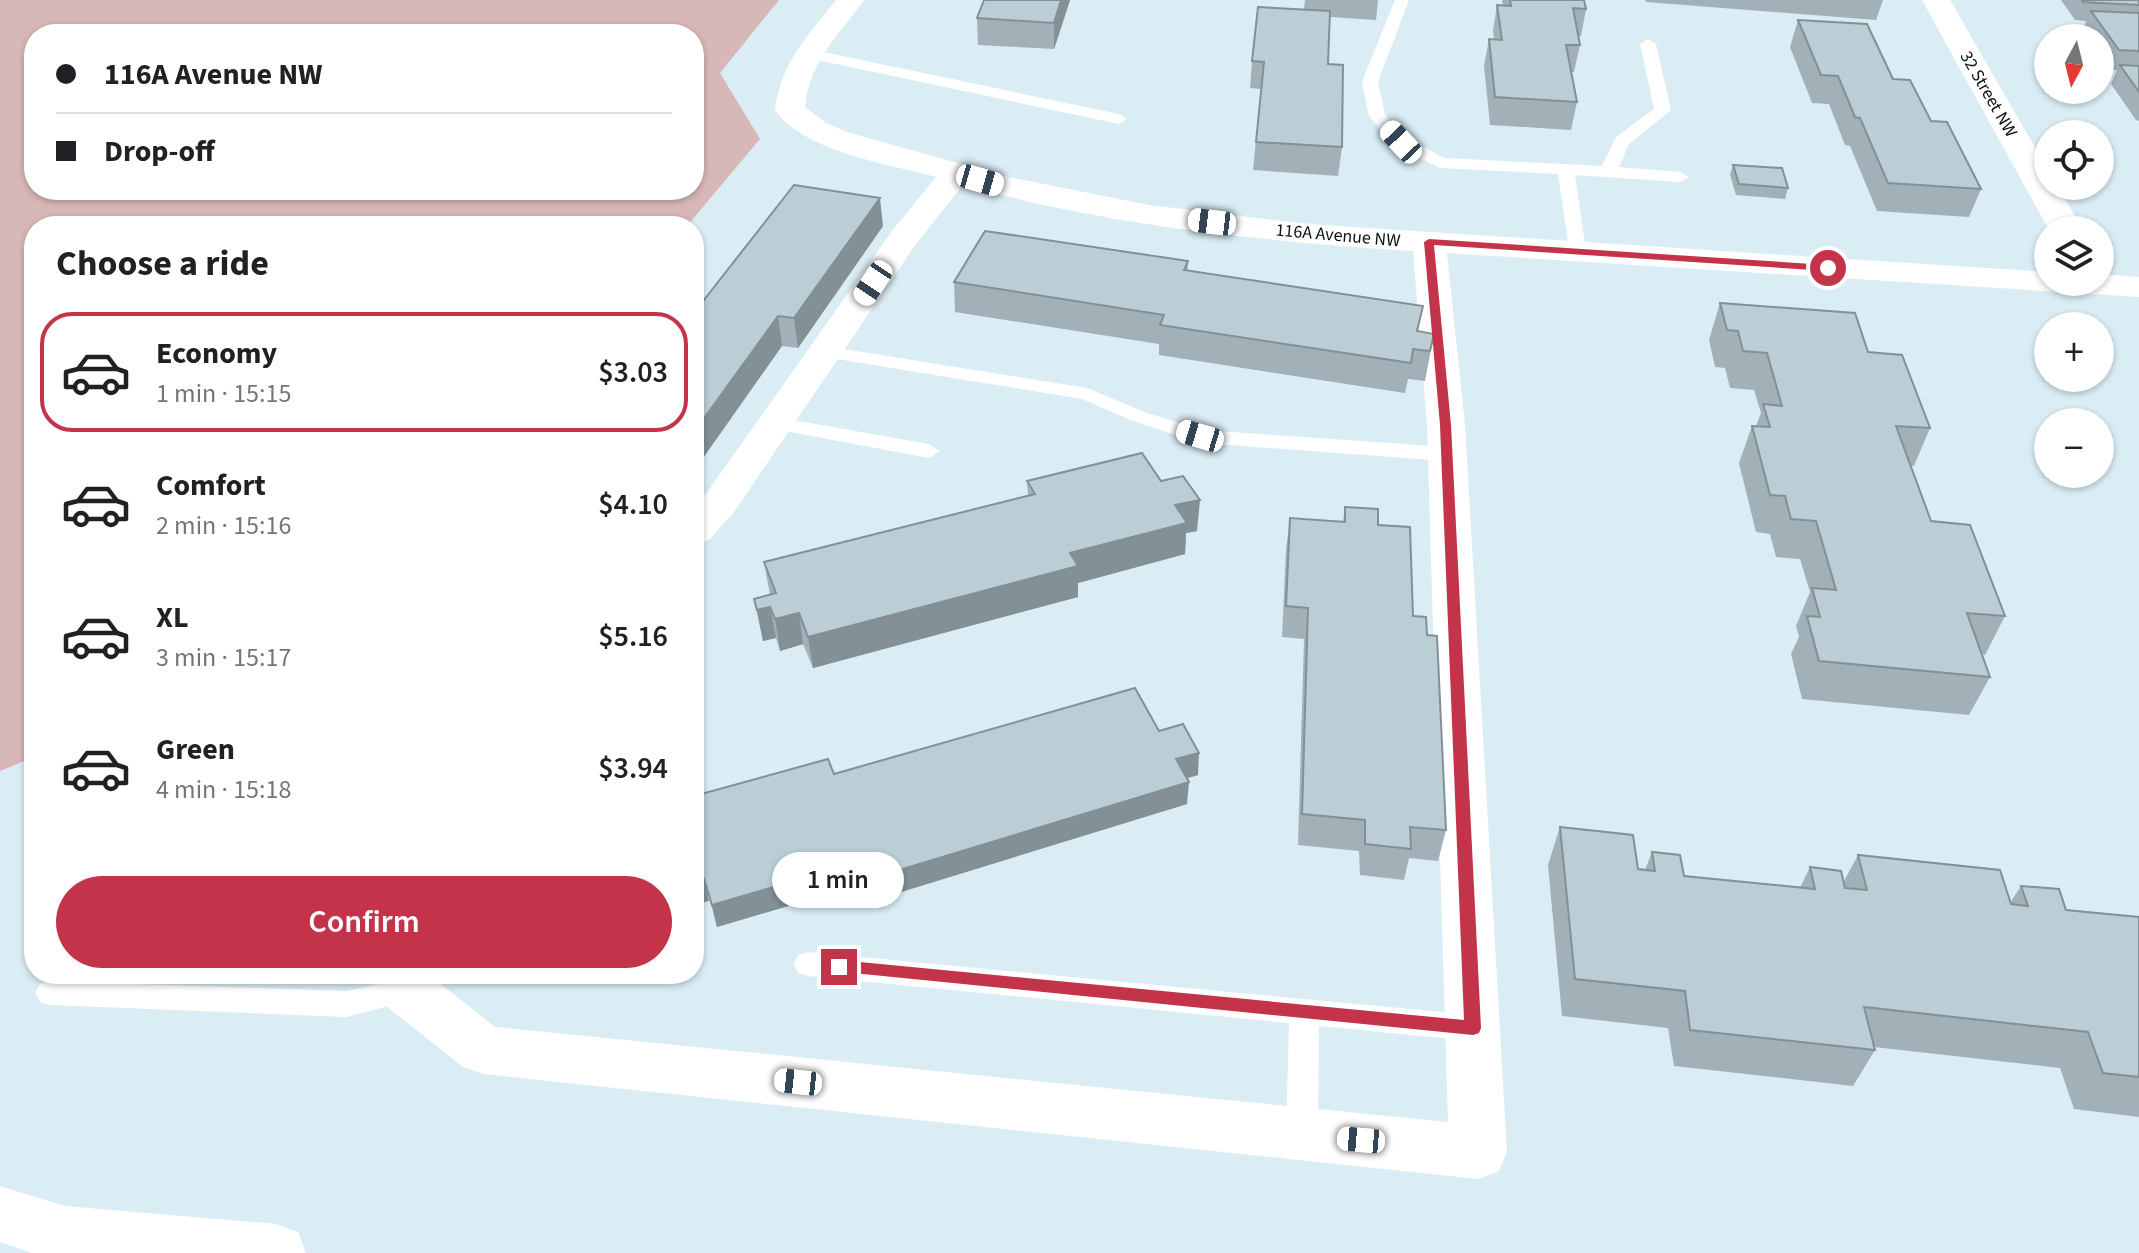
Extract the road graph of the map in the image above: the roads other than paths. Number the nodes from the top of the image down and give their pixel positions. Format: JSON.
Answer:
{"nodes":[{"id":1,"x":850,"y":0,"type":"edge"},
{"id":2,"x":1402,"y":0,"type":"edge"},
{"id":3,"x":1936,"y":0,"type":"edge"},
{"id":4,"x":1648,"y":44,"type":"dead end"},
{"id":5,"x":809,"y":54,"type":"junction"},
{"id":6,"x":1119,"y":119,"type":"dead end"},
{"id":7,"x":1566,"y":169,"type":"junction"},
{"id":8,"x":1608,"y":172,"type":"junction"},
{"id":9,"x":956,"y":173,"type":"junction"},
{"id":10,"x":1680,"y":177,"type":"dead end"},
{"id":11,"x":2058,"y":216,"type":"edge"},
{"id":12,"x":1429,"y":242,"type":"junction"},
{"id":13,"x":1577,"y":251,"type":"junction"},
{"id":14,"x":2034,"y":281,"type":"edge"},
{"id":15,"x":2114,"y":285,"type":"edge"},
{"id":16,"x":2139,"y":287,"type":"edge"},
{"id":17,"x":825,"y":352,"type":"junction"},
{"id":18,"x":776,"y":423,"type":"junction"},
{"id":19,"x":929,"y":451,"type":"dead end"},
{"id":20,"x":1447,"y":454,"type":"junction"},
{"id":21,"x":704,"y":520,"type":"edge"},
{"id":22,"x":808,"y":964,"type":"dead end"},
{"id":23,"x":398,"y":984,"type":"edge"},
{"id":24,"x":405,"y":984,"type":"edge"},
{"id":25,"x":50,"y":993,"type":"dead end"},
{"id":26,"x":1304,"y":1011,"type":"junction"},
{"id":27,"x":1473,"y":1028,"type":"junction"},
{"id":28,"x":1302,"y":1135,"type":"junction"},
{"id":29,"x":0,"y":1214,"type":"edge"},
{"id":30,"x":276,"y":1253,"type":"edge"}],
"edges":[{"from":1,"to":5,"type":"street"},
{"from":2,"to":7,"type":"lane"},
{"from":3,"to":11,"type":"street","name":"32 Street NW"},
{"from":4,"to":8,"type":"lane"},
{"from":5,"to":6,"type":"lane"},
{"from":5,"to":9,"type":"street","name":"116A Avenue NW"},
{"from":7,"to":8,"type":"lane"},
{"from":7,"to":13,"type":"lane"},
{"from":8,"to":10,"type":"lane"},
{"from":9,"to":12,"type":"street","name":"116A Avenue NW"},
{"from":9,"to":17,"type":"street"},
{"from":12,"to":13,"type":"street","name":"116A Avenue NW"},
{"from":12,"to":20,"type":"street"},
{"from":13,"to":14,"type":"street","name":"116A Avenue NW"},
{"from":15,"to":16,"type":"street","name":"116A Avenue NW"},
{"from":17,"to":18,"type":"street"},
{"from":17,"to":20,"type":"lane"},
{"from":18,"to":19,"type":"lane"},
{"from":18,"to":21,"type":"street"},
{"from":20,"to":27,"type":"street"},
{"from":22,"to":26,"type":"lane"},
{"from":23,"to":25,"type":"lane"},
{"from":24,"to":28,"type":"street"},
{"from":26,"to":27,"type":"lane"},
{"from":26,"to":28,"type":"lane"},
{"from":27,"to":28,"type":"street"},
{"from":29,"to":30,"type":"street"}]}
